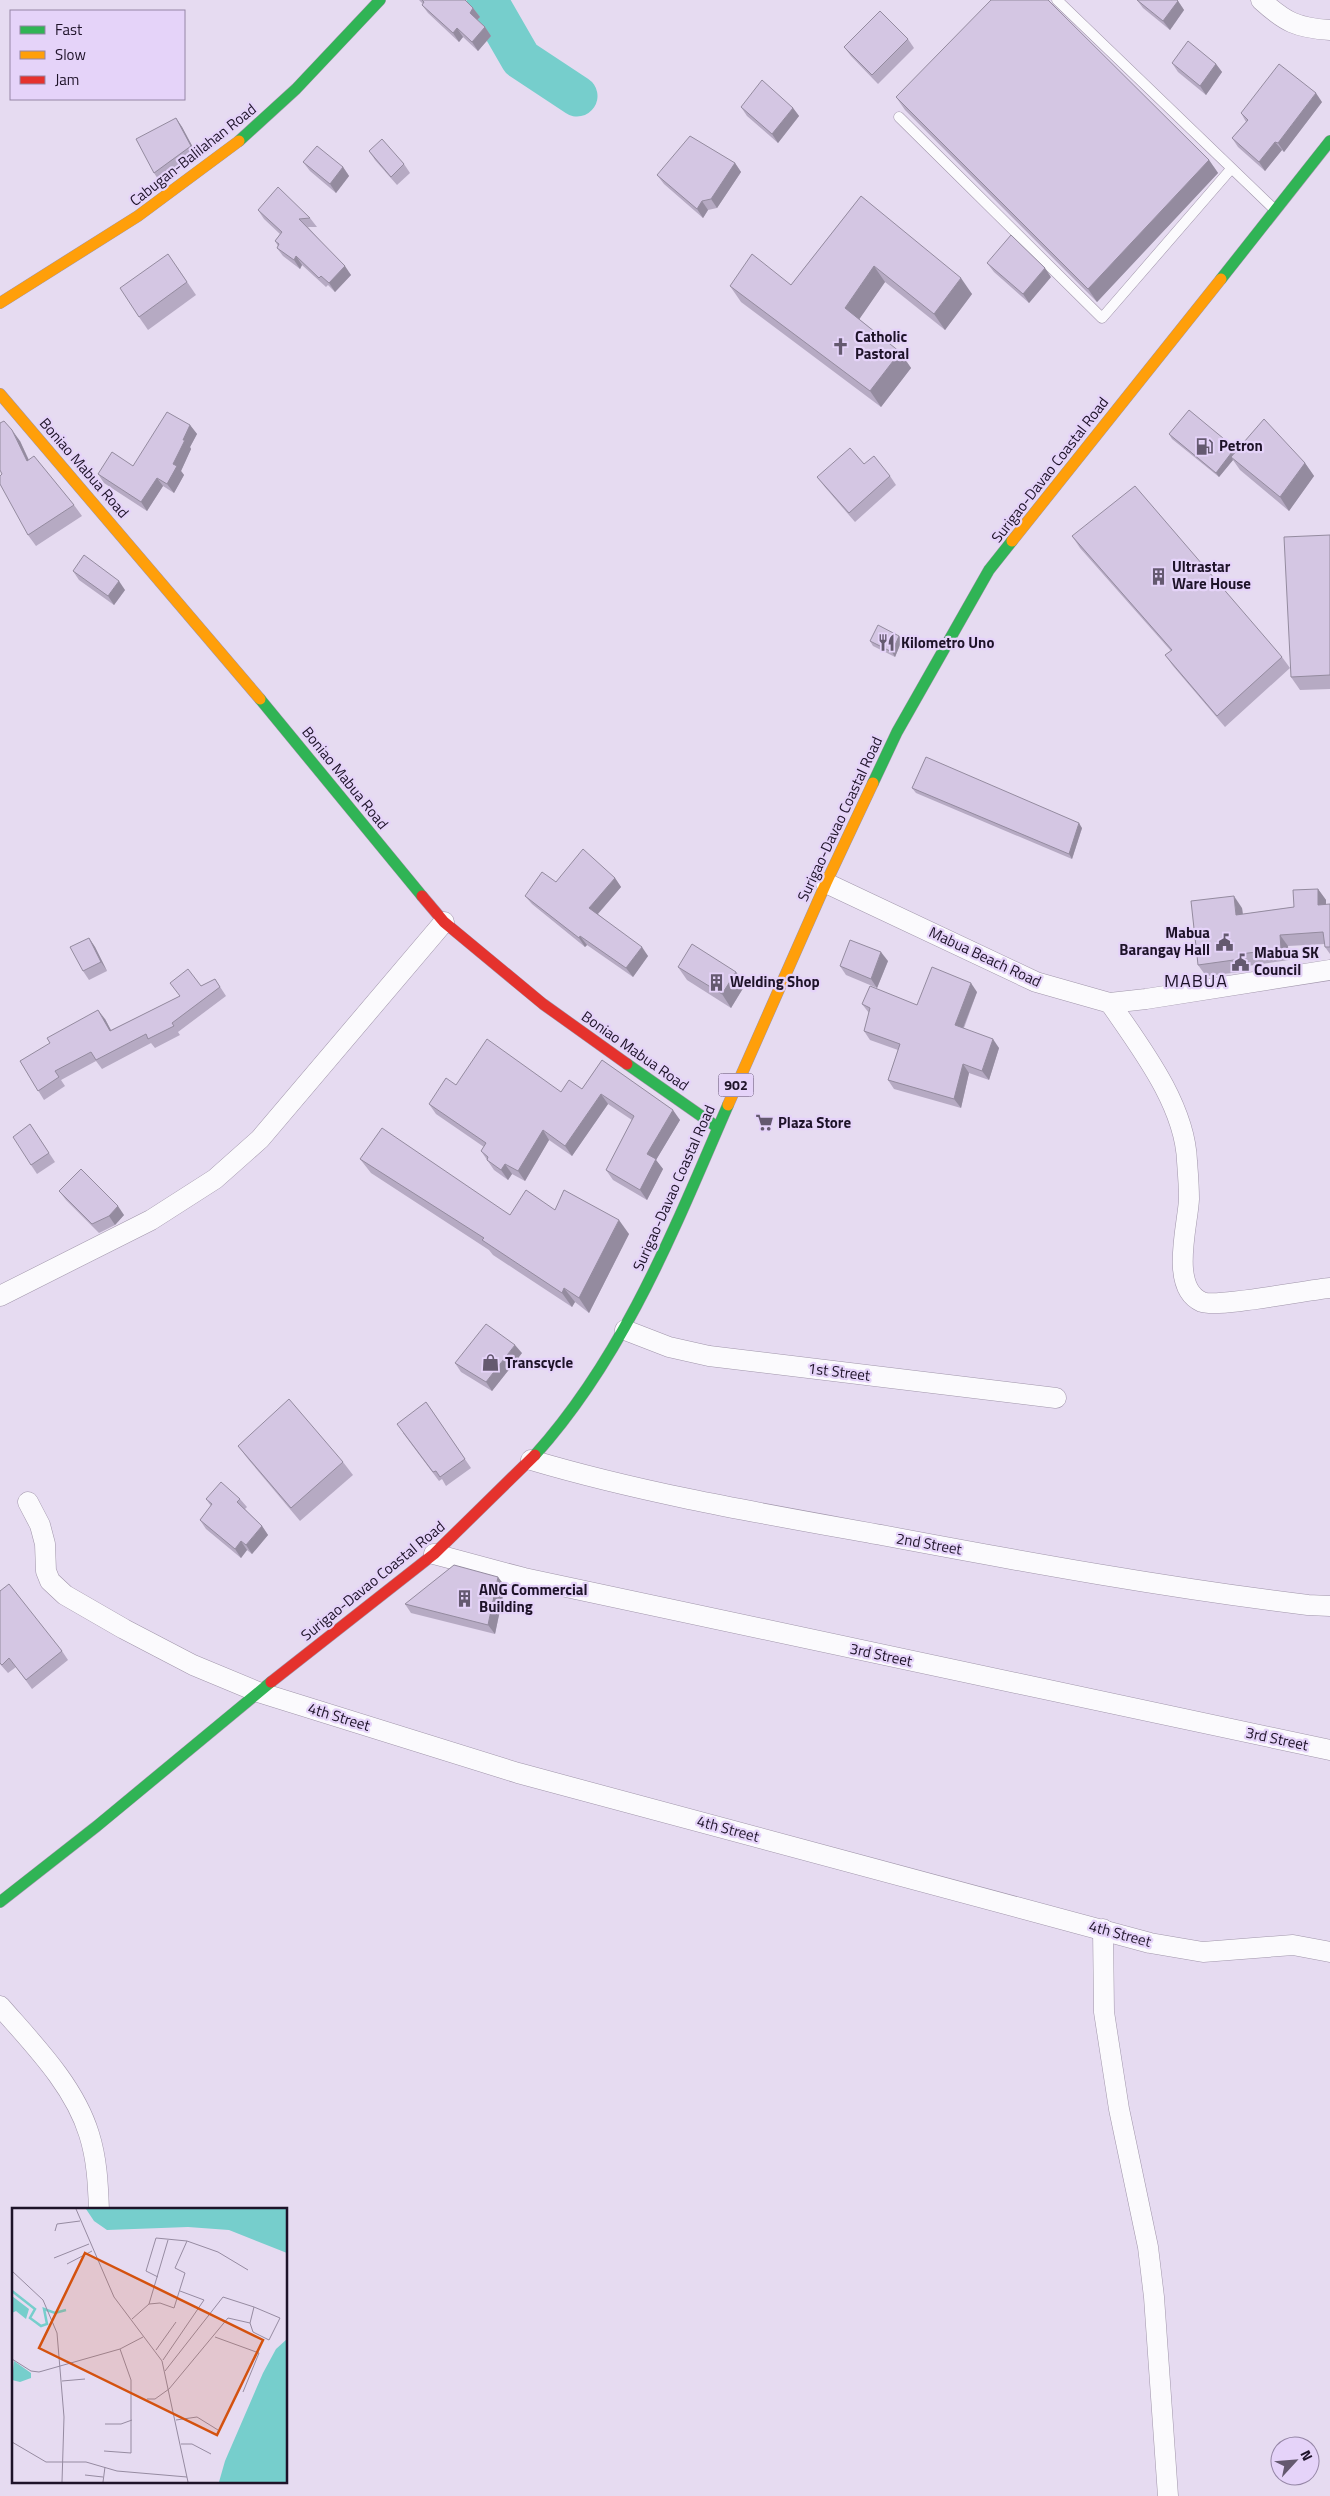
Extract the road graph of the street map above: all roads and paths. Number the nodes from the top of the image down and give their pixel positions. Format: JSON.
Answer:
{"nodes":[{"id":1,"x":380,"y":0,"type":"edge"},
{"id":2,"x":1057,"y":0,"type":"edge"},
{"id":3,"x":1261,"y":0,"type":"edge"},
{"id":4,"x":1330,"y":30,"type":"edge"},
{"id":5,"x":899,"y":117,"type":"edge"},
{"id":6,"x":1330,"y":141,"type":"edge"},
{"id":7,"x":1232,"y":169,"type":"junction"},
{"id":8,"x":1275,"y":210,"type":"junction"},
{"id":9,"x":0,"y":303,"type":"edge"},
{"id":10,"x":0,"y":394,"type":"edge"},
{"id":11,"x":826,"y":883,"type":"junction"},
{"id":12,"x":444,"y":922,"type":"junction"},
{"id":13,"x":1330,"y":970,"type":"edge"},
{"id":14,"x":1110,"y":1003,"type":"junction"},
{"id":15,"x":717,"y":1127,"type":"junction"},
{"id":16,"x":1330,"y":1288,"type":"edge"},
{"id":17,"x":0,"y":1296,"type":"edge"},
{"id":18,"x":625,"y":1330,"type":"junction"},
{"id":19,"x":1056,"y":1398,"type":"dead end"},
{"id":20,"x":531,"y":1460,"type":"junction"},
{"id":21,"x":28,"y":1502,"type":"dead end"},
{"id":22,"x":434,"y":1554,"type":"junction"},
{"id":23,"x":1330,"y":1606,"type":"edge"},
{"id":24,"x":258,"y":1692,"type":"junction"},
{"id":25,"x":1330,"y":1750,"type":"edge"},
{"id":26,"x":0,"y":1902,"type":"edge"},
{"id":27,"x":1103,"y":1930,"type":"junction"},
{"id":28,"x":1330,"y":1952,"type":"edge"},
{"id":29,"x":0,"y":2006,"type":"edge"},
{"id":30,"x":100,"y":2208,"type":"edge"},
{"id":31,"x":1168,"y":2496,"type":"edge"}],
"edges":[{"from":1,"to":9,"type":"main road","name":"Cabugan-Balilahan Road"},
{"from":2,"to":7,"type":"lane"},
{"from":3,"to":4,"type":"street"},
{"from":5,"to":7,"type":"lane"},
{"from":6,"to":8,"type":"main road","name":"Surigao-Davao Coastal Road","number":"902"},
{"from":7,"to":8,"type":"lane"},
{"from":8,"to":11,"type":"main road","name":"Surigao-Davao Coastal Road","number":"902"},
{"from":10,"to":12,"type":"main road","name":"Boniao Mabua Road"},
{"from":11,"to":14,"type":"street","name":"Mabua Beach Road"},
{"from":11,"to":15,"type":"main road","name":"Surigao-Davao Coastal Road","number":"902"},
{"from":12,"to":15,"type":"main road","name":"Boniao Mabua Road"},
{"from":12,"to":17,"type":"street"},
{"from":13,"to":14,"type":"street","name":"Mabua Beach Road"},
{"from":14,"to":16,"type":"street"},
{"from":15,"to":18,"type":"main road","name":"Surigao-Davao Coastal Road","number":"902"},
{"from":18,"to":19,"type":"street","name":"1st Street"},
{"from":18,"to":20,"type":"main road","name":"Surigao-Davao Coastal Road","number":"902"},
{"from":20,"to":22,"type":"main road","name":"Surigao-Davao Coastal Road","number":"902"},
{"from":20,"to":23,"type":"street","name":"2nd Street"},
{"from":21,"to":24,"type":"street","name":"4th Street"},
{"from":22,"to":24,"type":"main road","name":"Surigao-Davao Coastal Road","number":"902"},
{"from":22,"to":25,"type":"street","name":"3rd Street"},
{"from":24,"to":26,"type":"main road","name":"Surigao-Davao Coastal Road","number":"902"},
{"from":24,"to":27,"type":"street","name":"4th Street"},
{"from":27,"to":28,"type":"street","name":"4th Street"},
{"from":27,"to":31,"type":"street"},
{"from":29,"to":30,"type":"street"}]}
